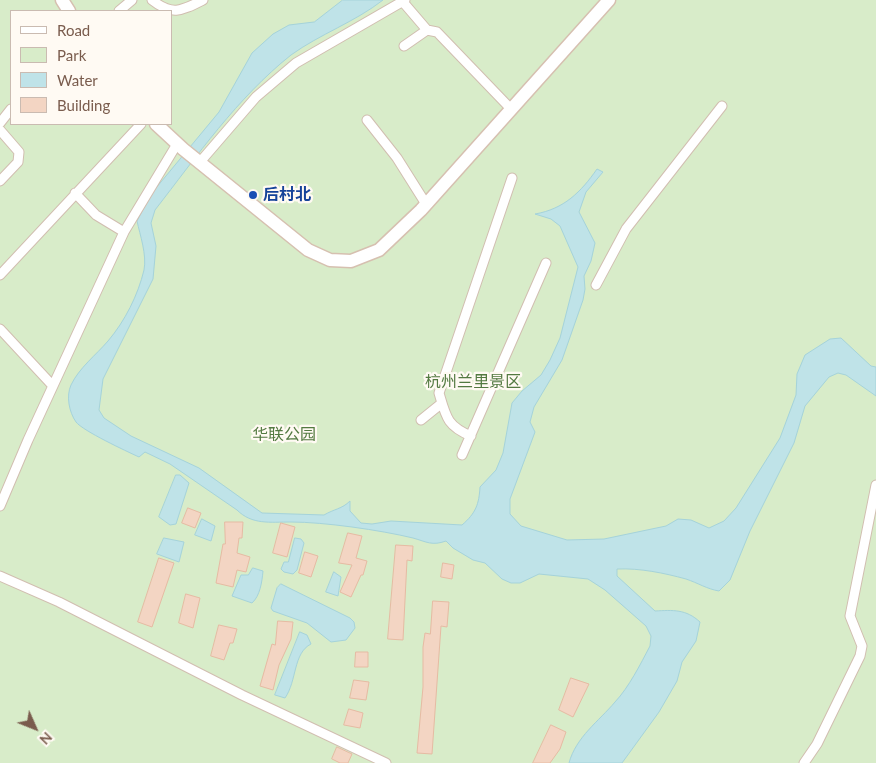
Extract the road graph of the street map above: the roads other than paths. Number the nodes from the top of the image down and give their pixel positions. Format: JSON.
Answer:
{"nodes":[{"id":1,"x":132,"y":0,"type":"edge"},
{"id":2,"x":152,"y":0,"type":"edge"},
{"id":3,"x":203,"y":0,"type":"edge"},
{"id":4,"x":609,"y":0,"type":"edge"},
{"id":5,"x":404,"y":1,"type":"edge"},
{"id":6,"x":120,"y":10,"type":"edge"},
{"id":7,"x":166,"y":10,"type":"edge"},
{"id":8,"x":172,"y":11,"type":"edge"},
{"id":9,"x":428,"y":30,"type":"junction"},
{"id":10,"x":404,"y":46,"type":"dead end"},
{"id":11,"x":722,"y":106,"type":"dead end"},
{"id":12,"x":511,"y":109,"type":"junction"},
{"id":13,"x":10,"y":110,"type":"edge"},
{"id":14,"x":367,"y":120,"type":"dead end"},
{"id":15,"x":0,"y":123,"type":"edge"},
{"id":16,"x":140,"y":125,"type":"edge"},
{"id":17,"x":157,"y":125,"type":"edge"},
{"id":18,"x":0,"y":130,"type":"edge"},
{"id":19,"x":180,"y":147,"type":"junction"},
{"id":20,"x":200,"y":162,"type":"junction"},
{"id":21,"x":512,"y":178,"type":"dead end"},
{"id":22,"x":0,"y":181,"type":"edge"},
{"id":23,"x":75,"y":192,"type":"junction"},
{"id":24,"x":426,"y":204,"type":"junction"},
{"id":25,"x":124,"y":232,"type":"junction"},
{"id":26,"x":546,"y":264,"type":"dead end"},
{"id":27,"x":0,"y":275,"type":"edge"},
{"id":28,"x":596,"y":285,"type":"dead end"},
{"id":29,"x":0,"y":329,"type":"edge"},
{"id":30,"x":52,"y":386,"type":"junction"},
{"id":31,"x":442,"y":403,"type":"junction"},
{"id":32,"x":421,"y":420,"type":"dead end"},
{"id":33,"x":471,"y":436,"type":"junction"},
{"id":34,"x":462,"y":455,"type":"dead end"},
{"id":35,"x":876,"y":485,"type":"edge"},
{"id":36,"x":0,"y":506,"type":"edge"},
{"id":37,"x":0,"y":576,"type":"edge"},
{"id":38,"x":372,"y":760,"type":"edge"},
{"id":39,"x":386,"y":763,"type":"edge"},
{"id":40,"x":804,"y":763,"type":"edge"}],
"edges":[{"from":1,"to":6,"type":"street"},
{"from":2,"to":7,"type":"street"},
{"from":3,"to":8,"type":"street"},
{"from":4,"to":12,"type":"street"},
{"from":5,"to":9,"type":"street"},
{"from":5,"to":20,"type":"street"},
{"from":9,"to":10,"type":"street"},
{"from":9,"to":12,"type":"street"},
{"from":11,"to":28,"type":"street"},
{"from":12,"to":24,"type":"street"},
{"from":13,"to":15,"type":"street"},
{"from":14,"to":24,"type":"street"},
{"from":16,"to":23,"type":"street"},
{"from":17,"to":19,"type":"street"},
{"from":18,"to":22,"type":"street"},
{"from":19,"to":20,"type":"street"},
{"from":19,"to":25,"type":"street"},
{"from":20,"to":24,"type":"street"},
{"from":21,"to":31,"type":"street"},
{"from":23,"to":25,"type":"street"},
{"from":23,"to":27,"type":"street"},
{"from":25,"to":30,"type":"street"},
{"from":26,"to":33,"type":"street"},
{"from":29,"to":30,"type":"street"},
{"from":30,"to":36,"type":"street"},
{"from":31,"to":32,"type":"street"},
{"from":31,"to":33,"type":"street"},
{"from":33,"to":34,"type":"street"},
{"from":35,"to":40,"type":"street"},
{"from":37,"to":38,"type":"street"},
{"from":38,"to":39,"type":"street"}]}
